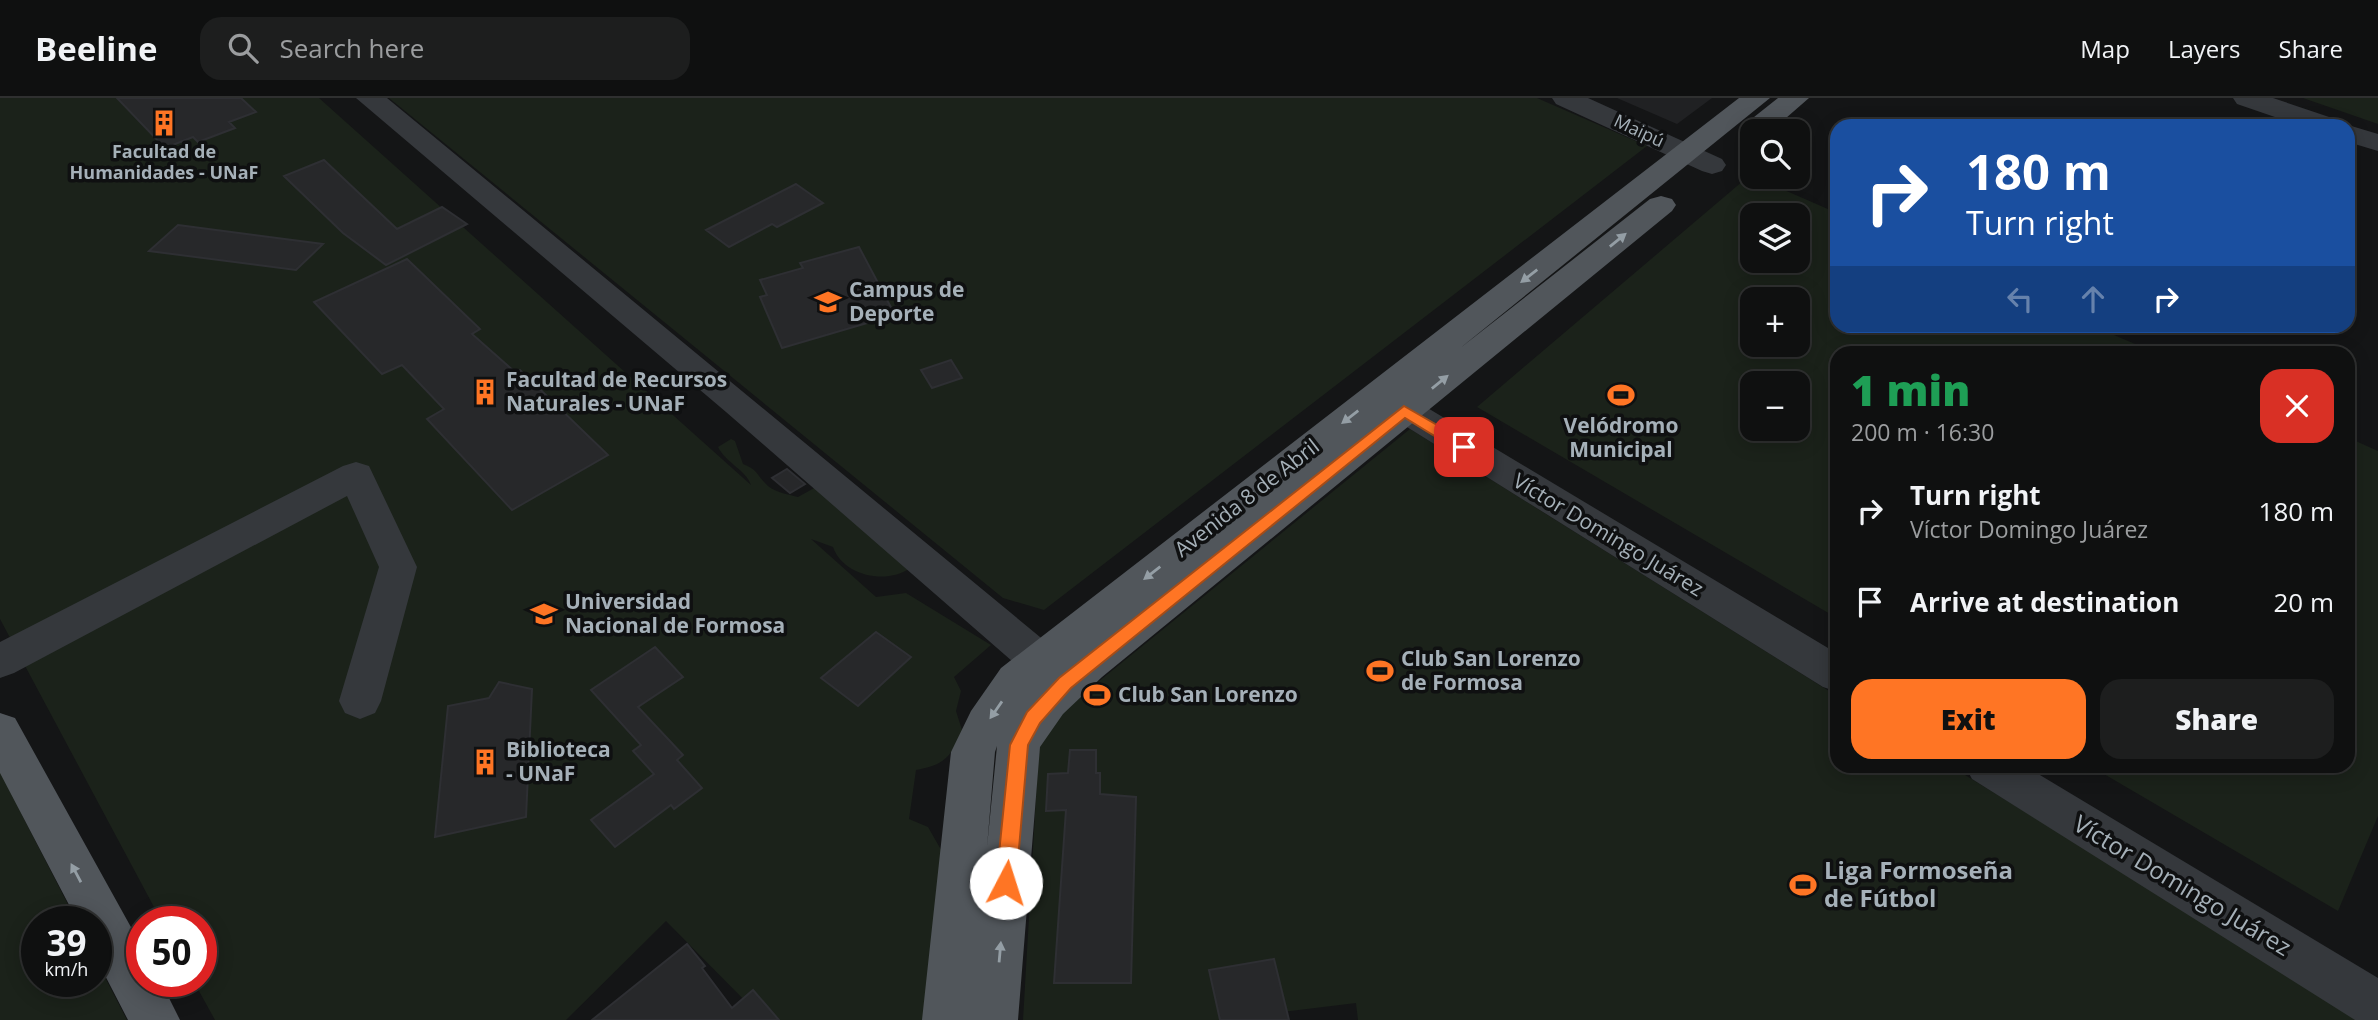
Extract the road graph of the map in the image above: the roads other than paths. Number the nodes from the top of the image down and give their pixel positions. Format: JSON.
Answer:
{"nodes":[{"id":1,"x":370,"y":98,"type":"edge"},
{"id":2,"x":1566,"y":98,"type":"edge"},
{"id":3,"x":1756,"y":98,"type":"edge"},
{"id":4,"x":1795,"y":98,"type":"edge"},
{"id":5,"x":2247,"y":98,"type":"edge"},
{"id":6,"x":1769,"y":119,"type":"edge"},
{"id":7,"x":2308,"y":119,"type":"edge"},
{"id":8,"x":2355,"y":135,"type":"edge"},
{"id":9,"x":1740,"y":138,"type":"edge"},
{"id":10,"x":2378,"y":143,"type":"edge"},
{"id":11,"x":1698,"y":159,"type":"junction"},
{"id":12,"x":1392,"y":402,"type":"junction"},
{"id":13,"x":0,"y":661,"type":"edge"},
{"id":14,"x":1830,"y":670,"type":"edge"},
{"id":15,"x":1054,"y":672,"type":"junction"},
{"id":16,"x":360,"y":701,"type":"dead end"},
{"id":17,"x":0,"y":731,"type":"edge"},
{"id":18,"x":1998,"y":773,"type":"edge"},
{"id":19,"x":2378,"y":1006,"type":"edge"},
{"id":20,"x":155,"y":1020,"type":"edge"},
{"id":21,"x":947,"y":1020,"type":"edge"},
{"id":22,"x":993,"y":1020,"type":"edge"}],
"edges":[{"from":1,"to":15,"type":"street"},
{"from":2,"to":11,"type":"street","name":"Maipú"},
{"from":3,"to":11,"type":"main road","name":"Avenida 8 de Abril"},
{"from":4,"to":6,"type":"main road","name":"Avenida 8 de Abril"},
{"from":5,"to":7,"type":"street"},
{"from":8,"to":10,"type":"street"},
{"from":9,"to":11,"type":"main road","name":"Avenida 8 de Abril"},
{"from":11,"to":12,"type":"main road","name":"Avenida 8 de Abril"},
{"from":12,"to":14,"type":"street","name":"Víctor Domingo Juárez"},
{"from":12,"to":15,"type":"main road","name":"Avenida 8 de Abril"},
{"from":13,"to":16,"type":"street"},
{"from":15,"to":21,"type":"main road","name":"Avenida 8 de Abril","one_way":true},
{"from":22,"to":15,"type":"main road","name":"Avenida 8 de Abril","one_way":true},
{"from":20,"to":17,"type":"main road","one_way":true},
{"from":18,"to":19,"type":"street","name":"Víctor Domingo Juárez"}]}
